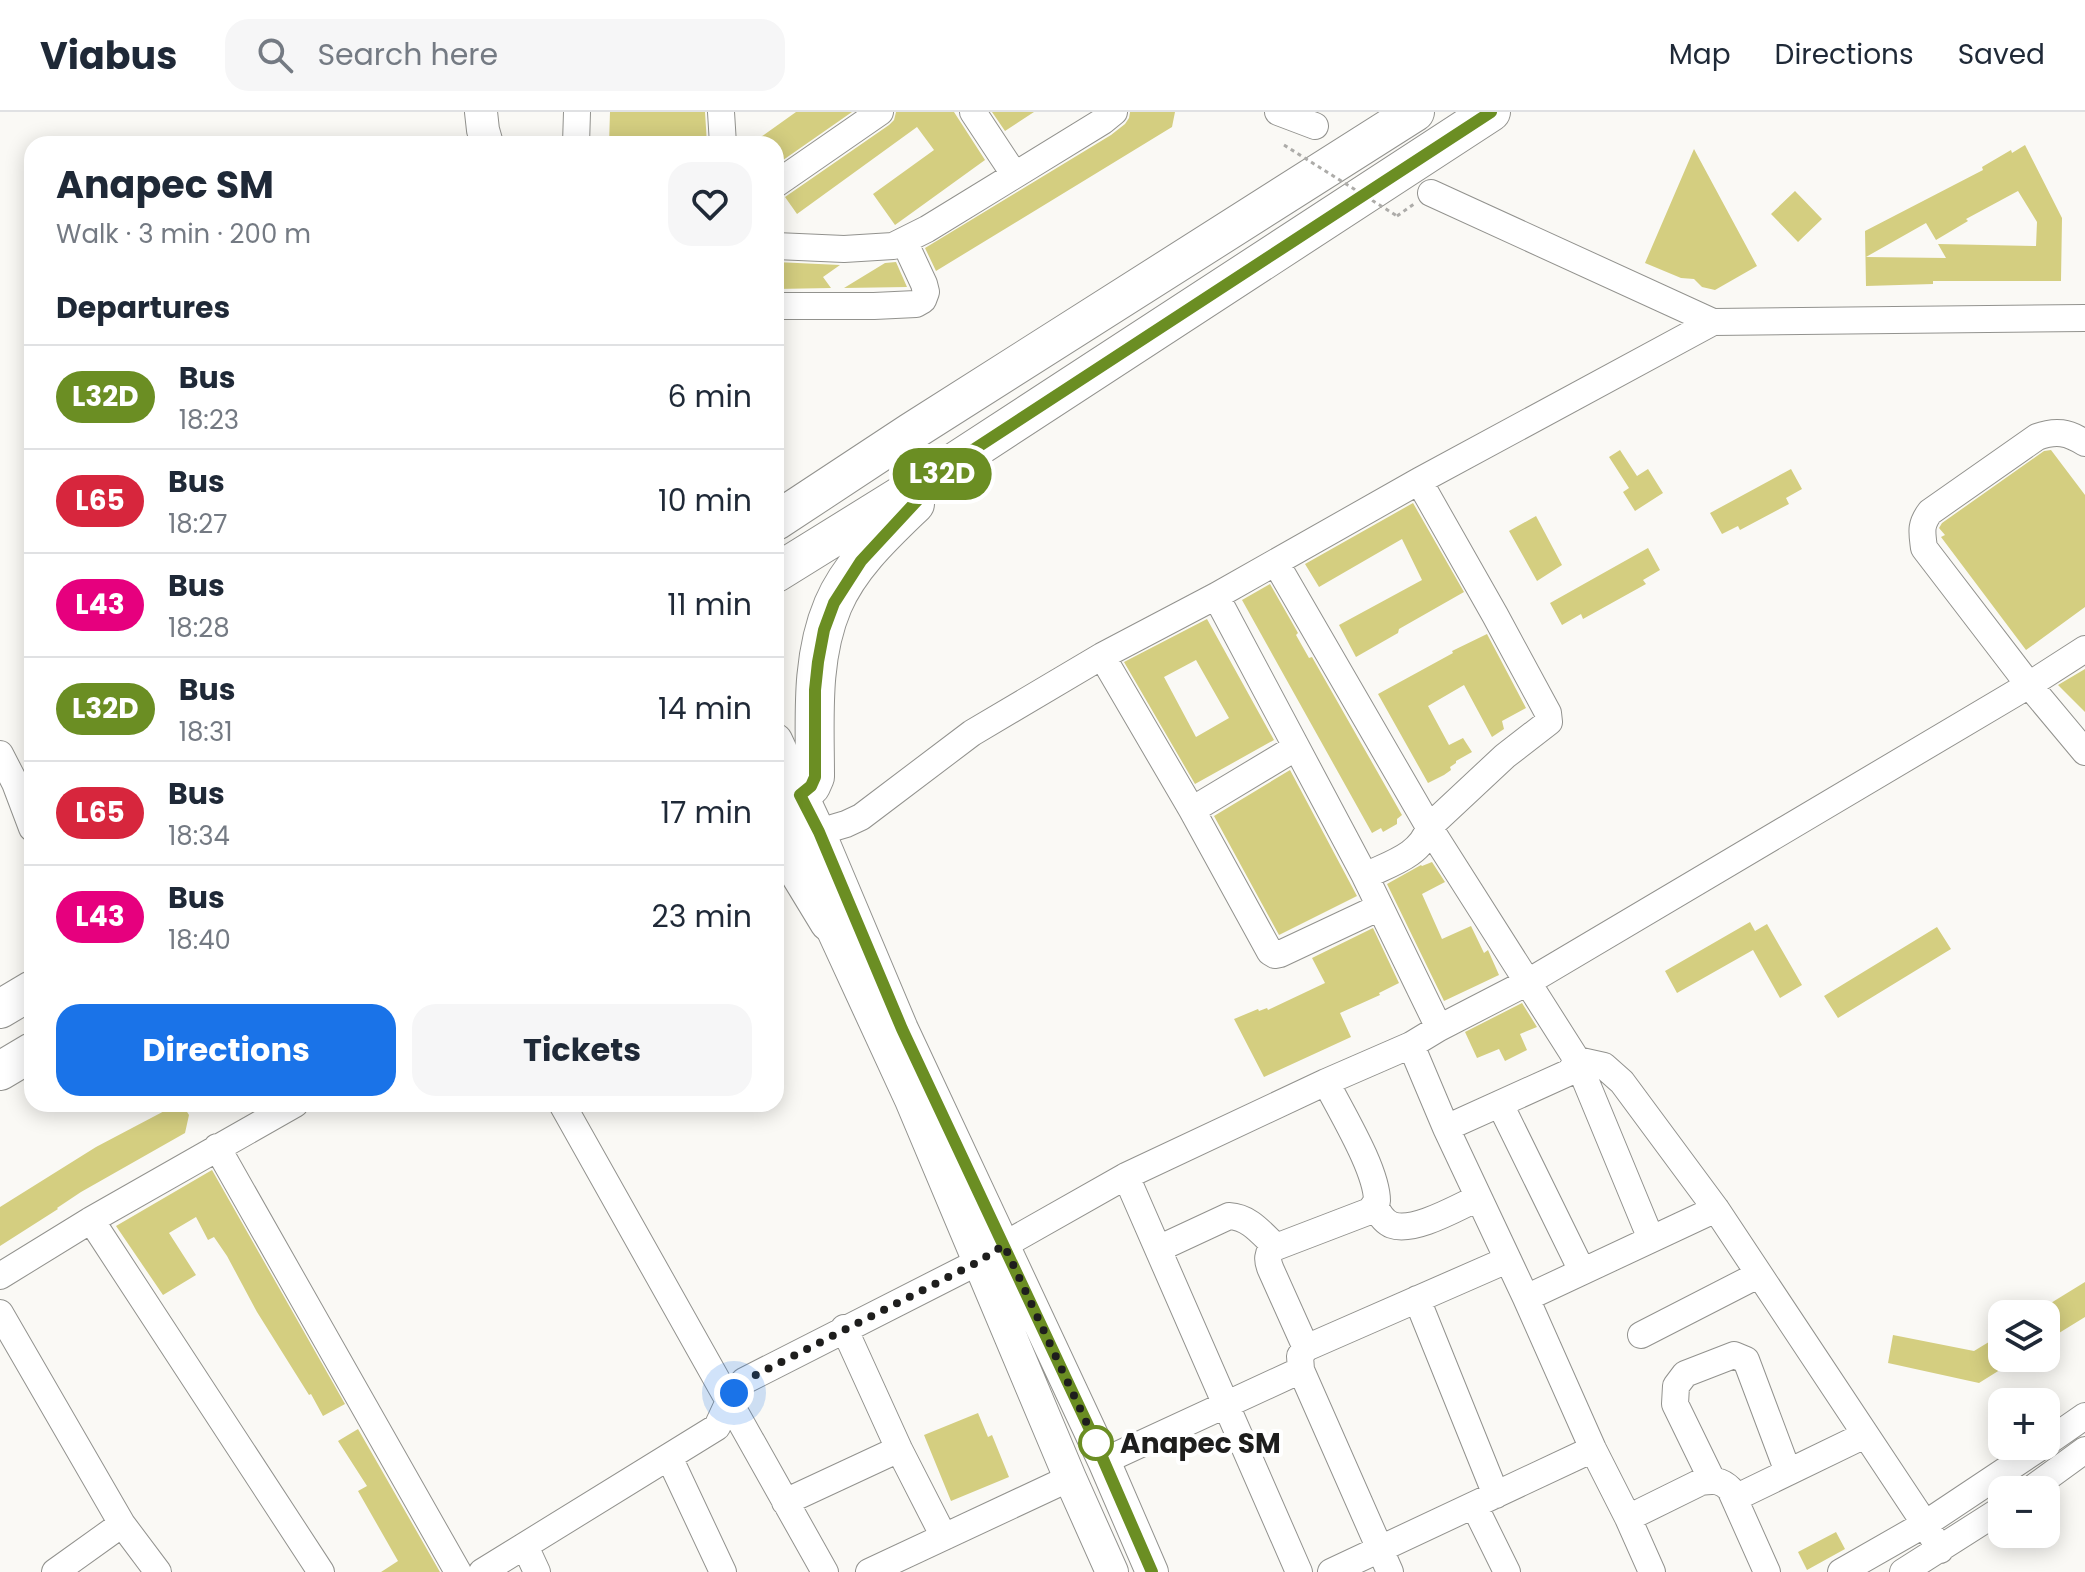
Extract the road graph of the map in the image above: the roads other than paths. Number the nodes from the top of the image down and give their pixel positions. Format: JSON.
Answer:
{"nodes":[{"id":1,"x":481,"y":112,"type":"edge"},
{"id":2,"x":500,"y":112,"type":"edge"},
{"id":3,"x":577,"y":112,"type":"edge"},
{"id":4,"x":721,"y":112,"type":"edge"},
{"id":5,"x":880,"y":112,"type":"edge"},
{"id":6,"x":973,"y":112,"type":"edge"},
{"id":7,"x":1114,"y":112,"type":"edge"},
{"id":8,"x":1278,"y":112,"type":"edge"},
{"id":9,"x":1415,"y":112,"type":"edge"},
{"id":10,"x":1491,"y":112,"type":"edge"},
{"id":11,"x":1315,"y":126,"type":"dead end"},
{"id":12,"x":485,"y":136,"type":"edge"},
{"id":13,"x":504,"y":136,"type":"edge"},
{"id":14,"x":576,"y":136,"type":"edge"},
{"id":15,"x":722,"y":136,"type":"edge"},
{"id":16,"x":1014,"y":174,"type":"junction"},
{"id":17,"x":784,"y":178,"type":"edge"},
{"id":18,"x":1431,"y":193,"type":"dead end"},
{"id":19,"x":904,"y":241,"type":"junction"},
{"id":20,"x":785,"y":247,"type":"edge"},
{"id":21,"x":784,"y":306,"type":"edge"},
{"id":22,"x":2085,"y":318,"type":"edge"},
{"id":23,"x":1713,"y":322,"type":"junction"},
{"id":24,"x":911,"y":432,"type":"junction"},
{"id":25,"x":2085,"y":443,"type":"edge"},
{"id":26,"x":950,"y":465,"type":"junction"},
{"id":27,"x":1419,"y":481,"type":"junction"},
{"id":28,"x":784,"y":488,"type":"edge"},
{"id":29,"x":784,"y":516,"type":"edge"},
{"id":30,"x":1276,"y":563,"type":"junction"},
{"id":31,"x":784,"y":568,"type":"edge"},
{"id":32,"x":1216,"y":596,"type":"junction"},
{"id":33,"x":2085,"y":649,"type":"edge"},
{"id":34,"x":1102,"y":656,"type":"junction"},
{"id":35,"x":2029,"y":685,"type":"junction"},
{"id":36,"x":1295,"y":748,"type":"junction"},
{"id":37,"x":2085,"y":752,"type":"edge"},
{"id":38,"x":0,"y":754,"type":"edge"},
{"id":39,"x":8,"y":787,"type":"edge"},
{"id":40,"x":784,"y":810,"type":"edge"},
{"id":41,"x":1192,"y":810,"type":"junction"},
{"id":42,"x":784,"y":812,"type":"edge"},
{"id":43,"x":24,"y":814,"type":"edge"},
{"id":44,"x":784,"y":815,"type":"edge"},
{"id":45,"x":1429,"y":827,"type":"junction"},
{"id":46,"x":819,"y":832,"type":"junction"},
{"id":47,"x":1365,"y":876,"type":"junction"},
{"id":48,"x":1380,"y":907,"type":"junction"},
{"id":49,"x":829,"y":922,"type":"joint"},
{"id":50,"x":1528,"y":982,"type":"junction"},
{"id":51,"x":24,"y":995,"type":"edge"},
{"id":52,"x":0,"y":1009,"type":"edge"},
{"id":53,"x":1439,"y":1028,"type":"junction"},
{"id":54,"x":1411,"y":1045,"type":"junction"},
{"id":55,"x":24,"y":1057,"type":"edge"},
{"id":56,"x":1577,"y":1060,"type":"junction"},
{"id":57,"x":0,"y":1071,"type":"edge"},
{"id":58,"x":1326,"y":1082,"type":"junction"},
{"id":59,"x":1500,"y":1104,"type":"junction"},
{"id":60,"x":280,"y":1112,"type":"edge"},
{"id":61,"x":566,"y":1112,"type":"edge"},
{"id":62,"x":1446,"y":1128,"type":"junction"},
{"id":63,"x":217,"y":1147,"type":"junction"},
{"id":64,"x":1126,"y":1176,"type":"junction"},
{"id":65,"x":1478,"y":1198,"type":"junction"},
{"id":66,"x":1375,"y":1206,"type":"junction"},
{"id":67,"x":1716,"y":1209,"type":"junction"},
{"id":68,"x":91,"y":1220,"type":"junction"},
{"id":69,"x":1651,"y":1239,"type":"junction"},
{"id":70,"x":1276,"y":1247,"type":"junction"},
{"id":71,"x":1158,"y":1249,"type":"junction"},
{"id":72,"x":991,"y":1254,"type":"junction"},
{"id":73,"x":1507,"y":1260,"type":"junction"},
{"id":74,"x":1582,"y":1271,"type":"junction"},
{"id":75,"x":1758,"y":1275,"type":"junction"},
{"id":76,"x":0,"y":1276,"type":"edge"},
{"id":77,"x":1526,"y":1298,"type":"junction"},
{"id":78,"x":1417,"y":1299,"type":"junction"},
{"id":79,"x":0,"y":1313,"type":"edge"},
{"id":80,"x":844,"y":1328,"type":"junction"},
{"id":81,"x":1641,"y":1335,"type":"dead end"},
{"id":82,"x":1303,"y":1359,"type":"junction"},
{"id":83,"x":729,"y":1401,"type":"junction"},
{"id":84,"x":1225,"y":1405,"type":"junction"},
{"id":85,"x":2085,"y":1416,"type":"edge"},
{"id":86,"x":2060,"y":1434,"type":"edge"},
{"id":87,"x":1865,"y":1435,"type":"junction"},
{"id":88,"x":899,"y":1449,"type":"junction"},
{"id":89,"x":1593,"y":1449,"type":"junction"},
{"id":90,"x":2085,"y":1450,"type":"edge"},
{"id":91,"x":669,"y":1457,"type":"junction"},
{"id":92,"x":2021,"y":1460,"type":"edge"},
{"id":93,"x":1104,"y":1461,"type":"junction"},
{"id":94,"x":1788,"y":1472,"type":"junction"},
{"id":95,"x":2049,"y":1476,"type":"edge"},
{"id":96,"x":1070,"y":1478,"type":"junction"},
{"id":97,"x":1712,"y":1480,"type":"junction"},
{"id":98,"x":1735,"y":1498,"type":"junction"},
{"id":99,"x":1485,"y":1500,"type":"junction"},
{"id":100,"x":785,"y":1502,"type":"junction"},
{"id":101,"x":1628,"y":1518,"type":"junction"},
{"id":102,"x":1988,"y":1519,"type":"edge"},
{"id":103,"x":122,"y":1524,"type":"junction"},
{"id":104,"x":1925,"y":1524,"type":"junction"},
{"id":105,"x":944,"y":1537,"type":"junction"},
{"id":106,"x":525,"y":1546,"type":"junction"},
{"id":107,"x":1384,"y":1561,"type":"edge"},
{"id":108,"x":1924,"y":1564,"type":"edge"},
{"id":109,"x":318,"y":1571,"type":"edge"},
{"id":110,"x":55,"y":1572,"type":"edge"},
{"id":111,"x":158,"y":1572,"type":"edge"},
{"id":112,"x":458,"y":1572,"type":"edge"},
{"id":113,"x":482,"y":1572,"type":"edge"},
{"id":114,"x":537,"y":1572,"type":"edge"},
{"id":115,"x":723,"y":1572,"type":"edge"},
{"id":116,"x":825,"y":1572,"type":"edge"},
{"id":117,"x":869,"y":1572,"type":"edge"},
{"id":118,"x":1112,"y":1572,"type":"edge"},
{"id":119,"x":1152,"y":1572,"type":"edge"},
{"id":120,"x":1299,"y":1572,"type":"edge"},
{"id":121,"x":1331,"y":1572,"type":"edge"},
{"id":122,"x":1507,"y":1572,"type":"edge"},
{"id":123,"x":1652,"y":1572,"type":"edge"},
{"id":124,"x":1767,"y":1572,"type":"edge"},
{"id":125,"x":1841,"y":1572,"type":"edge"}],
"edges":[{"from":1,"to":12,"type":"main road"},
{"from":2,"to":13,"type":"main road"},
{"from":3,"to":14,"type":"street"},
{"from":4,"to":15,"type":"street"},
{"from":5,"to":17,"type":"street"},
{"from":6,"to":16,"type":"street"},
{"from":7,"to":16,"type":"street"},
{"from":8,"to":11,"type":"street"},
{"from":9,"to":24,"type":"highway"},
{"from":10,"to":26,"type":"highway"},
{"from":16,"to":19,"type":"street"},
{"from":18,"to":23,"type":"street"},
{"from":19,"to":20,"type":"street"},
{"from":19,"to":21,"type":"street"},
{"from":22,"to":23,"type":"street"},
{"from":23,"to":27,"type":"street"},
{"from":24,"to":28,"type":"highway"},
{"from":24,"to":29,"type":"highway"},
{"from":25,"to":35,"type":"street"},
{"from":26,"to":31,"type":"highway"},
{"from":26,"to":40,"type":"highway"},
{"from":27,"to":30,"type":"street"},
{"from":27,"to":45,"type":"street"},
{"from":30,"to":32,"type":"street"},
{"from":30,"to":45,"type":"street"},
{"from":32,"to":34,"type":"street"},
{"from":32,"to":36,"type":"street"},
{"from":33,"to":35,"type":"street"},
{"from":34,"to":41,"type":"street"},
{"from":34,"to":46,"type":"street"},
{"from":35,"to":37,"type":"street"},
{"from":35,"to":50,"type":"street"},
{"from":36,"to":41,"type":"street"},
{"from":36,"to":47,"type":"street"},
{"from":38,"to":39,"type":"street"},
{"from":39,"to":43,"type":"street"},
{"from":41,"to":48,"type":"street"},
{"from":42,"to":46,"type":"main road"},
{"from":44,"to":49,"type":"highway"},
{"from":45,"to":47,"type":"street"},
{"from":45,"to":50,"type":"street"},
{"from":46,"to":72,"type":"main road"},
{"from":47,"to":48,"type":"street"},
{"from":48,"to":53,"type":"street"},
{"from":49,"to":72,"type":"main road"},
{"from":50,"to":53,"type":"street"},
{"from":50,"to":56,"type":"street"},
{"from":51,"to":52,"type":"highway"},
{"from":53,"to":54,"type":"street"},
{"from":54,"to":58,"type":"street"},
{"from":54,"to":62,"type":"street"},
{"from":55,"to":57,"type":"highway"},
{"from":56,"to":59,"type":"street"},
{"from":56,"to":67,"type":"street"},
{"from":56,"to":69,"type":"street"},
{"from":58,"to":64,"type":"street"},
{"from":58,"to":66,"type":"street"},
{"from":59,"to":62,"type":"street"},
{"from":59,"to":74,"type":"street"},
{"from":60,"to":63,"type":"street"},
{"from":61,"to":83,"type":"street"},
{"from":62,"to":65,"type":"street"},
{"from":63,"to":68,"type":"street"},
{"from":63,"to":112,"type":"street"},
{"from":64,"to":71,"type":"street"},
{"from":64,"to":72,"type":"street"},
{"from":65,"to":66,"type":"street"},
{"from":65,"to":73,"type":"street"},
{"from":66,"to":70,"type":"street"},
{"from":67,"to":69,"type":"street"},
{"from":67,"to":75,"type":"street"},
{"from":68,"to":76,"type":"street"},
{"from":68,"to":109,"type":"street"},
{"from":69,"to":74,"type":"street"},
{"from":70,"to":71,"type":"street"},
{"from":70,"to":82,"type":"street"},
{"from":71,"to":84,"type":"street"},
{"from":72,"to":80,"type":"street"},
{"from":72,"to":93,"type":"main road"},
{"from":72,"to":96,"type":"main road"},
{"from":73,"to":77,"type":"street"},
{"from":73,"to":78,"type":"street"},
{"from":74,"to":77,"type":"street"},
{"from":75,"to":81,"type":"street"},
{"from":75,"to":87,"type":"street"},
{"from":77,"to":89,"type":"street"},
{"from":78,"to":82,"type":"street"},
{"from":78,"to":99,"type":"street"},
{"from":79,"to":103,"type":"street"},
{"from":80,"to":83,"type":"street"},
{"from":80,"to":88,"type":"street"},
{"from":82,"to":84,"type":"street"},
{"from":82,"to":107,"type":"street"},
{"from":83,"to":91,"type":"street"},
{"from":83,"to":100,"type":"street"},
{"from":84,"to":93,"type":"street"},
{"from":84,"to":120,"type":"street"},
{"from":85,"to":86,"type":"street"},
{"from":87,"to":94,"type":"street"},
{"from":87,"to":104,"type":"street"},
{"from":88,"to":100,"type":"street"},
{"from":88,"to":105,"type":"street"},
{"from":89,"to":99,"type":"street"},
{"from":89,"to":101,"type":"street"},
{"from":90,"to":95,"type":"street"},
{"from":91,"to":106,"type":"street"},
{"from":91,"to":115,"type":"street"},
{"from":92,"to":104,"type":"street"},
{"from":93,"to":119,"type":"main road"},
{"from":94,"to":97,"type":"street"},
{"from":94,"to":98,"type":"street"},
{"from":96,"to":105,"type":"street"},
{"from":96,"to":118,"type":"main road"},
{"from":97,"to":98,"type":"street"},
{"from":97,"to":101,"type":"street"},
{"from":98,"to":124,"type":"street"},
{"from":99,"to":107,"type":"street"},
{"from":99,"to":122,"type":"street"},
{"from":100,"to":116,"type":"street"},
{"from":101,"to":123,"type":"street"},
{"from":102,"to":108,"type":"street"},
{"from":103,"to":110,"type":"street"},
{"from":103,"to":111,"type":"street"},
{"from":104,"to":108,"type":"street"},
{"from":104,"to":125,"type":"street"},
{"from":105,"to":117,"type":"street"},
{"from":106,"to":113,"type":"street"},
{"from":106,"to":114,"type":"street"},
{"from":107,"to":121,"type":"street"}]}
